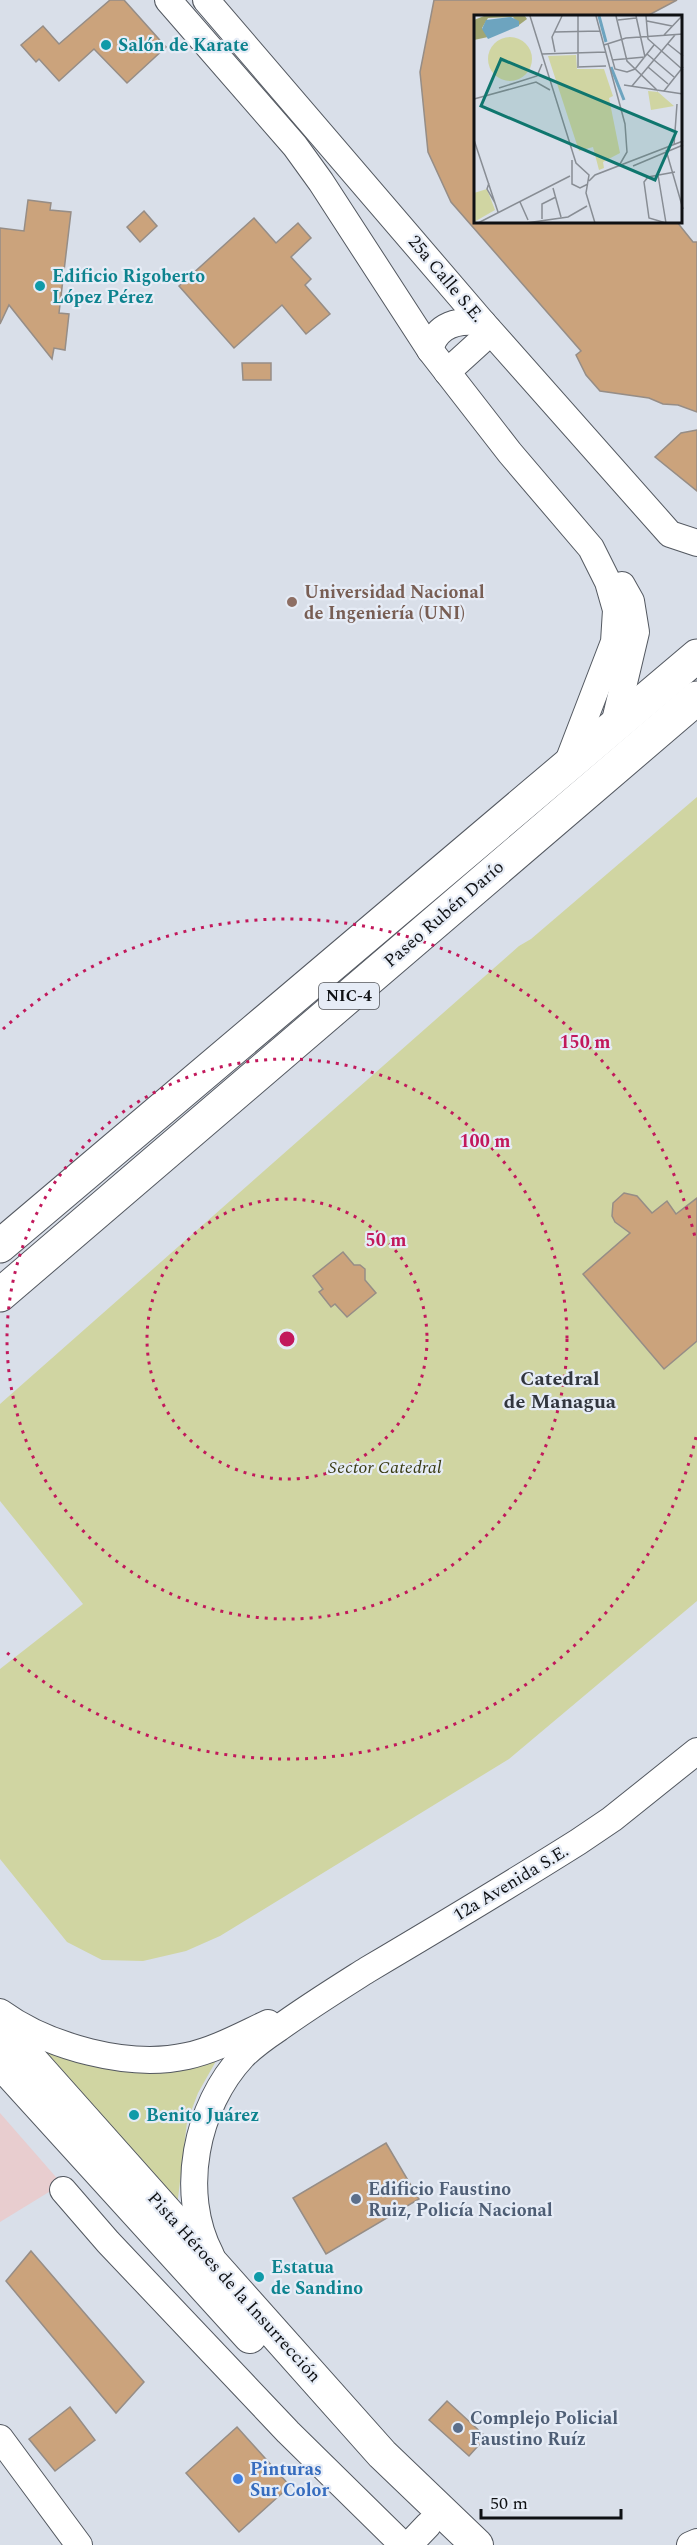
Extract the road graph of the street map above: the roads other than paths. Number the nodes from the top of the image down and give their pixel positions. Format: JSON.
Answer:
{"nodes":[{"id":1,"x":206,"y":0,"type":"edge"},
{"id":2,"x":183,"y":5,"type":"edge"},
{"id":3,"x":486,"y":326,"type":"junction"},
{"id":4,"x":430,"y":350,"type":"junction"},
{"id":5,"x":447,"y":372,"type":"junction"},
{"id":6,"x":697,"y":543,"type":"edge"},
{"id":7,"x":591,"y":548,"type":"junction"},
{"id":8,"x":697,"y":656,"type":"edge"},
{"id":9,"x":697,"y":698,"type":"edge"},
{"id":10,"x":614,"y":725,"type":"junction"},
{"id":11,"x":565,"y":768,"type":"junction"},
{"id":12,"x":0,"y":1246,"type":"edge"},
{"id":13,"x":0,"y":1294,"type":"edge"},
{"id":14,"x":697,"y":1751,"type":"edge"},
{"id":15,"x":315,"y":2002,"type":"junction"},
{"id":16,"x":0,"y":2012,"type":"edge"},
{"id":17,"x":0,"y":2022,"type":"edge"},
{"id":18,"x":0,"y":2062,"type":"edge"},
{"id":19,"x":63,"y":2190,"type":"dead end"},
{"id":20,"x":216,"y":2266,"type":"junction"},
{"id":21,"x":363,"y":2433,"type":"junction"},
{"id":22,"x":0,"y":2438,"type":"edge"},
{"id":23,"x":429,"y":2538,"type":"edge"},
{"id":24,"x":697,"y":2542,"type":"edge"},
{"id":25,"x":79,"y":2545,"type":"edge"},
{"id":26,"x":403,"y":2545,"type":"edge"},
{"id":27,"x":464,"y":2545,"type":"edge"},
{"id":28,"x":477,"y":2545,"type":"edge"},
{"id":29,"x":690,"y":2545,"type":"edge"}],
"edges":[{"from":1,"to":3,"type":"street","name":"25a Calle S.E."},
{"from":2,"to":4,"type":"street"},
{"from":3,"to":4,"type":"street"},
{"from":3,"to":5,"type":"street"},
{"from":3,"to":6,"type":"street","name":"25a Calle S.E."},
{"from":4,"to":5,"type":"street"},
{"from":5,"to":7,"type":"street"},
{"from":7,"to":10,"type":"street"},
{"from":7,"to":11,"type":"street"},
{"from":8,"to":10,"type":"highway","name":"Paseo Rubén Darío","number":"NIC-4"},
{"from":9,"to":13,"type":"highway","name":"Paseo Rubén Darío","number":"NIC-4"},
{"from":10,"to":11,"type":"highway","name":"Paseo Rubén Darío","number":"NIC-4"},
{"from":11,"to":12,"type":"highway","name":"Paseo Rubén Darío","number":"NIC-4"},
{"from":14,"to":15,"type":"street","name":"12a Avenida S.E."},
{"from":15,"to":16,"type":"street","name":"12a Avenida S.E."},
{"from":15,"to":20,"type":"street","name":"12a Avenida S.E."},
{"from":17,"to":20,"type":"main road","name":"Pista Héroes de la Insurrección"},
{"from":18,"to":23,"type":"main road","name":"Pista Héroes de la Insurrección"},
{"from":19,"to":26,"type":"street"},
{"from":20,"to":21,"type":"main road","name":"Pista Héroes de la Insurrección"},
{"from":21,"to":23,"type":"main road"},
{"from":21,"to":28,"type":"main road","name":"Pista Héroes de la Insurrección"},
{"from":22,"to":25,"type":"street"},
{"from":23,"to":27,"type":"main road"},
{"from":24,"to":29,"type":"street"}]}
